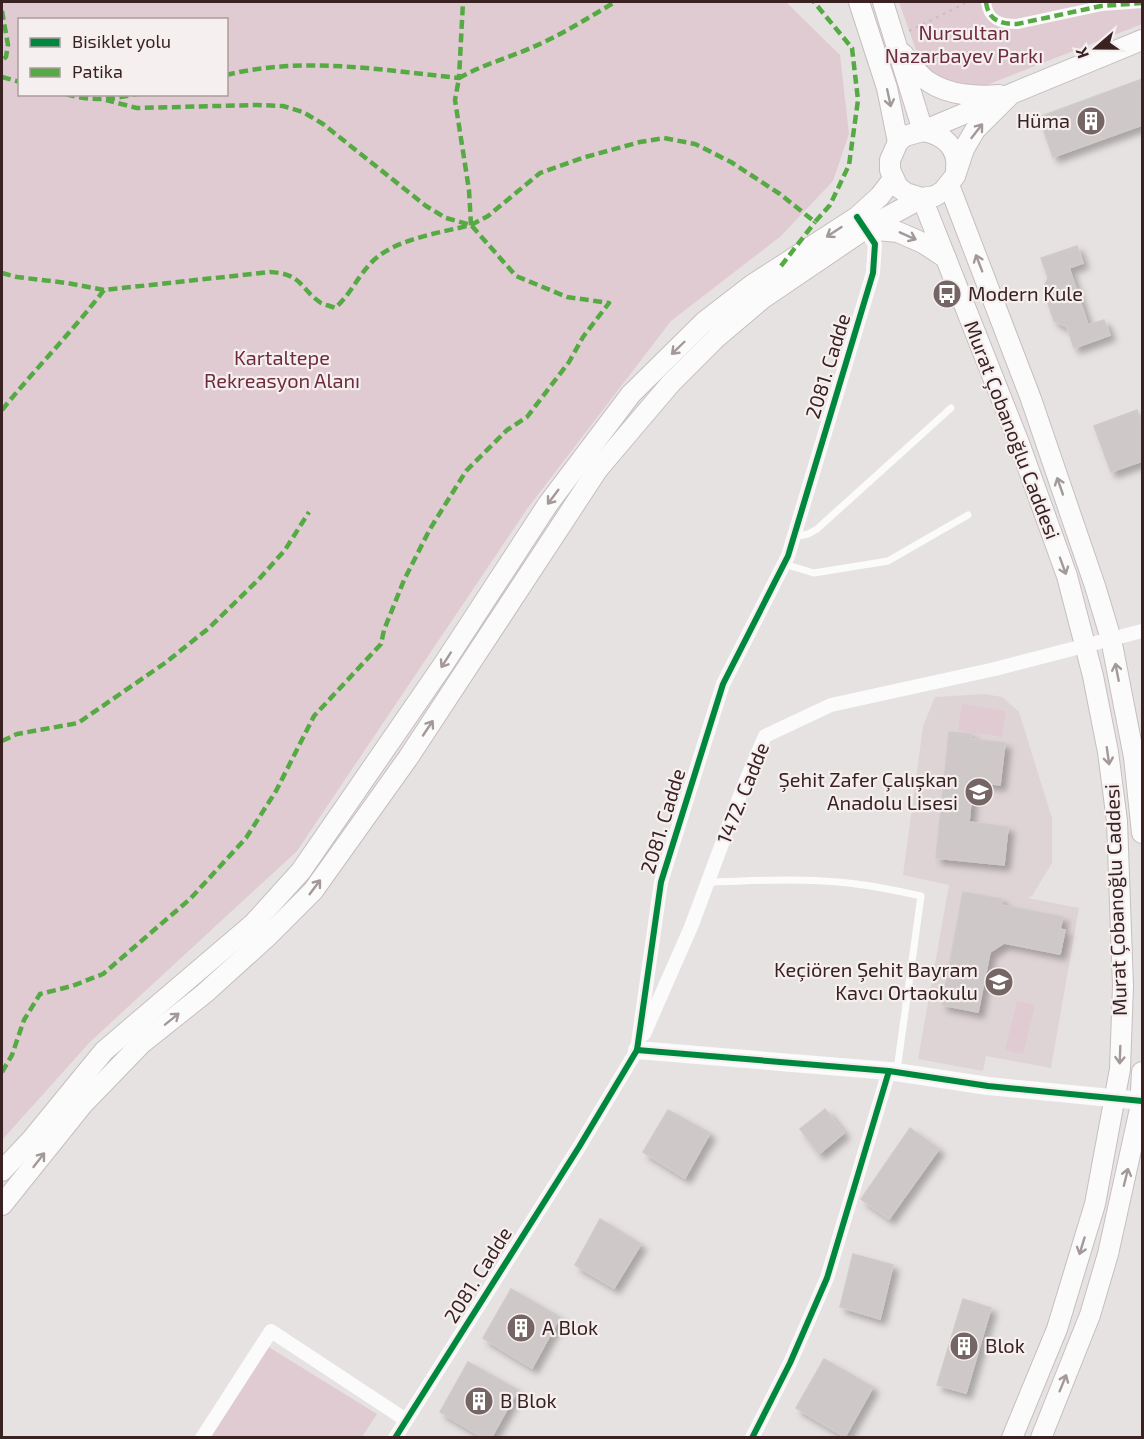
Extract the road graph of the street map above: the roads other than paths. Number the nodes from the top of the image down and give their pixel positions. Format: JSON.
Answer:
{"nodes":[{"id":1,"x":859,"y":2,"type":"edge"},
{"id":2,"x":883,"y":2,"type":"edge"},
{"id":3,"x":986,"y":2,"type":"edge"},
{"id":4,"x":1143,"y":3,"type":"edge"},
{"id":5,"x":1143,"y":40,"type":"edge"},
{"id":6,"x":896,"y":42,"type":"junction"},
{"id":7,"x":1011,"y":94,"type":"junction"},
{"id":8,"x":923,"y":131,"type":"junction"},
{"id":9,"x":898,"y":142,"type":"junction"},
{"id":10,"x":893,"y":179,"type":"junction"},
{"id":11,"x":952,"y":180,"type":"junction"},
{"id":12,"x":922,"y":198,"type":"junction"},
{"id":13,"x":861,"y":223,"type":"junction"},
{"id":14,"x":946,"y":258,"type":"junction"},
{"id":15,"x":951,"y":408,"type":"dead end"},
{"id":16,"x":968,"y":515,"type":"dead end"},
{"id":17,"x":794,"y":537,"type":"junction"},
{"id":18,"x":784,"y":564,"type":"junction"},
{"id":19,"x":1143,"y":631,"type":"edge"},
{"id":20,"x":1111,"y":639,"type":"junction"},
{"id":21,"x":1085,"y":645,"type":"junction"},
{"id":22,"x":1143,"y":833,"type":"edge"},
{"id":23,"x":707,"y":882,"type":"junction"},
{"id":24,"x":638,"y":1050,"type":"junction"},
{"id":25,"x":893,"y":1072,"type":"junction"},
{"id":26,"x":1143,"y":1072,"type":"edge"},
{"id":27,"x":1114,"y":1098,"type":"junction"},
{"id":28,"x":1141,"y":1101,"type":"edge"},
{"id":29,"x":2,"y":1171,"type":"edge"},
{"id":30,"x":2,"y":1205,"type":"edge"},
{"id":31,"x":406,"y":1420,"type":"junction"},
{"id":32,"x":202,"y":1437,"type":"edge"},
{"id":33,"x":395,"y":1437,"type":"edge"},
{"id":34,"x":752,"y":1437,"type":"edge"},
{"id":35,"x":1012,"y":1437,"type":"edge"},
{"id":36,"x":1041,"y":1437,"type":"edge"}],
"edges":[{"from":1,"to":9,"type":"main road","one_way":true},
{"from":2,"to":6,"type":"main road"},
{"from":3,"to":4,"type":"street"},
{"from":5,"to":7,"type":"main road"},
{"from":6,"to":7,"type":"main road"},
{"from":6,"to":8,"type":"main road"},
{"from":7,"to":8,"type":"main road"},
{"from":11,"to":7,"type":"main road","one_way":true},
{"from":8,"to":9,"type":"main road"},
{"from":8,"to":11,"type":"main road"},
{"from":9,"to":10,"type":"main road"},
{"from":10,"to":12,"type":"main road"},
{"from":10,"to":13,"type":"main road"},
{"from":11,"to":12,"type":"main road"},
{"from":20,"to":11,"type":"main road","name":"Murat Çobanoğlu Caddesi","one_way":true},
{"from":12,"to":13,"type":"main road"},
{"from":12,"to":14,"type":"main road","name":"Murat Çobanoğlu Caddesi"},
{"from":13,"to":14,"type":"main road","one_way":true},
{"from":13,"to":17,"type":"street","name":"2081. Cadde"},
{"from":13,"to":29,"type":"main road","one_way":true},
{"from":30,"to":13,"type":"main road","one_way":true},
{"from":14,"to":21,"type":"main road","name":"Murat Çobanoğlu Caddesi","one_way":true},
{"from":15,"to":17,"type":"lane"},
{"from":16,"to":18,"type":"lane"},
{"from":17,"to":18,"type":"street","name":"2081. Cadde"},
{"from":18,"to":24,"type":"street","name":"2081. Cadde"},
{"from":19,"to":20,"type":"street","name":"1472. Cadde"},
{"from":20,"to":21,"type":"street","name":"1472. Cadde"},
{"from":22,"to":20,"type":"main road","name":"Murat Çobanoğlu Caddesi","one_way":true},
{"from":21,"to":23,"type":"street","name":"1472. Cadde"},
{"from":21,"to":27,"type":"main road","name":"Murat Çobanoğlu Caddesi","one_way":true},
{"from":23,"to":24,"type":"street","name":"1472. Cadde"},
{"from":23,"to":25,"type":"lane"},
{"from":24,"to":25,"type":"street"},
{"from":24,"to":31,"type":"street","name":"2081. Cadde"},
{"from":25,"to":27,"type":"street"},
{"from":25,"to":34,"type":"street"},
{"from":26,"to":28,"type":"main road"},
{"from":27,"to":28,"type":"street"},
{"from":27,"to":35,"type":"main road","name":"Murat Çobanoğlu Caddesi","one_way":true},
{"from":36,"to":28,"type":"main road","one_way":true},
{"from":31,"to":32,"type":"street"},
{"from":31,"to":33,"type":"street","name":"2081. Cadde"}]}
